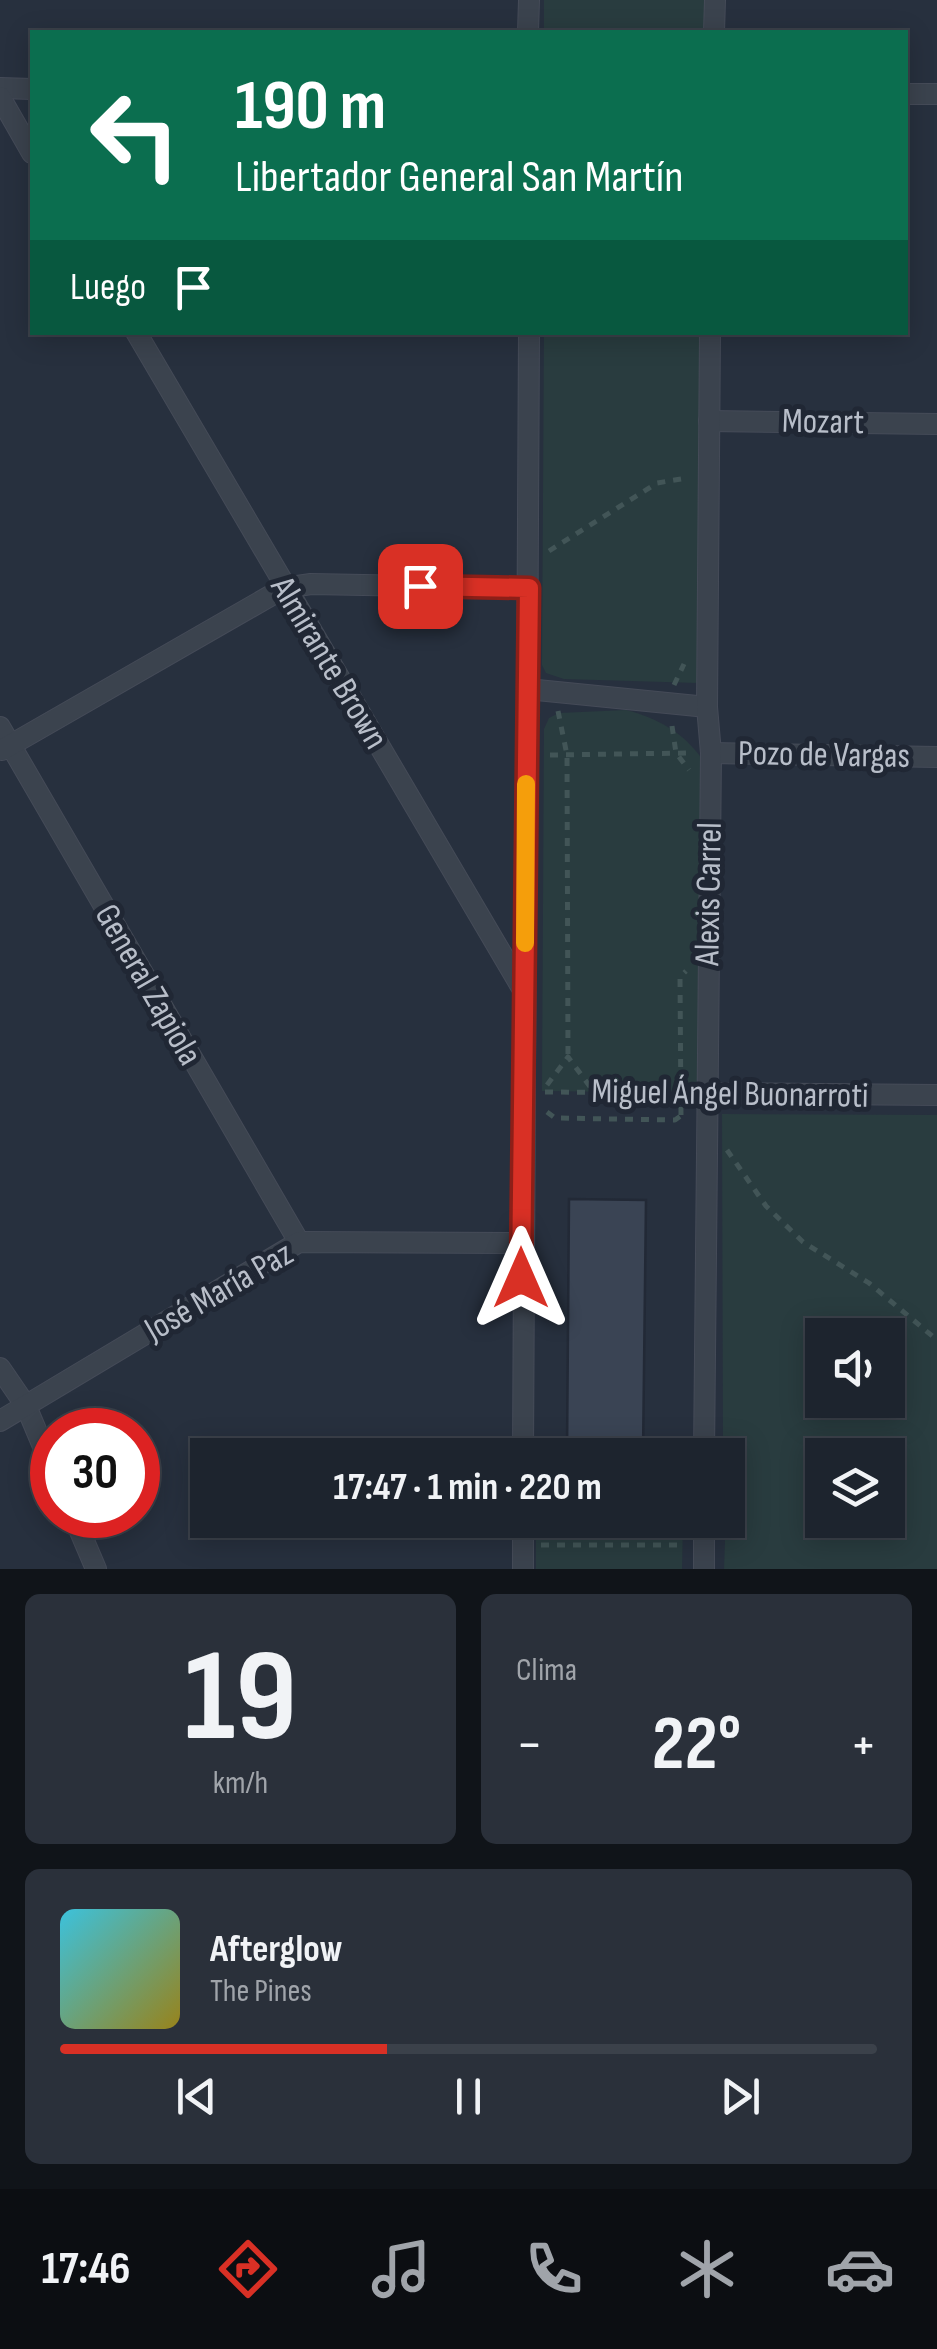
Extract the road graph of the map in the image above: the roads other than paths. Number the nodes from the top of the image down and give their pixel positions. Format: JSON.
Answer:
{"nodes":[{"id":1,"x":529,"y":0,"type":"edge"},
{"id":2,"x":715,"y":0,"type":"edge"},
{"id":3,"x":528,"y":30,"type":"edge"},
{"id":4,"x":714,"y":30,"type":"edge"},
{"id":5,"x":0,"y":88,"type":"edge"},
{"id":6,"x":30,"y":88,"type":"edge"},
{"id":7,"x":908,"y":94,"type":"edge"},
{"id":8,"x":937,"y":94,"type":"edge"},
{"id":9,"x":0,"y":97,"type":"edge"},
{"id":10,"x":30,"y":150,"type":"edge"},
{"id":11,"x":138,"y":335,"type":"edge"},
{"id":12,"x":529,"y":335,"type":"edge"},
{"id":13,"x":710,"y":335,"type":"edge"},
{"id":14,"x":708,"y":421,"type":"junction"},
{"id":15,"x":937,"y":424,"type":"edge"},
{"id":16,"x":284,"y":588,"type":"junction"},
{"id":17,"x":529,"y":588,"type":"junction"},
{"id":18,"x":527,"y":690,"type":"junction"},
{"id":19,"x":707,"y":707,"type":"junction"},
{"id":20,"x":4,"y":741,"type":"edge"},
{"id":21,"x":712,"y":753,"type":"junction"},
{"id":22,"x":937,"y":757,"type":"edge"},
{"id":23,"x":525,"y":992,"type":"junction"},
{"id":24,"x":707,"y":1093,"type":"junction"},
{"id":25,"x":937,"y":1095,"type":"edge"},
{"id":26,"x":299,"y":1242,"type":"junction"},
{"id":27,"x":521,"y":1243,"type":"junction"},
{"id":28,"x":0,"y":1368,"type":"edge"},
{"id":29,"x":26,"y":1406,"type":"junction"},
{"id":30,"x":30,"y":1416,"type":"edge"},
{"id":31,"x":0,"y":1421,"type":"edge"},
{"id":32,"x":522,"y":1438,"type":"edge"},
{"id":33,"x":704,"y":1438,"type":"edge"},
{"id":34,"x":83,"y":1538,"type":"edge"},
{"id":35,"x":523,"y":1538,"type":"edge"},
{"id":36,"x":704,"y":1538,"type":"edge"},
{"id":37,"x":96,"y":1569,"type":"edge"},
{"id":38,"x":523,"y":1569,"type":"edge"},
{"id":39,"x":704,"y":1569,"type":"edge"}],
"edges":[{"from":1,"to":3,"type":"street"},
{"from":2,"to":4,"type":"street"},
{"from":5,"to":6,"type":"street"},
{"from":7,"to":8,"type":"street"},
{"from":9,"to":10,"type":"street"},
{"from":11,"to":16,"type":"street","name":"Almirante Brown"},
{"from":12,"to":17,"type":"street"},
{"from":13,"to":14,"type":"street","name":"Alexis Carrel"},
{"from":14,"to":15,"type":"street","name":"Mozart"},
{"from":14,"to":19,"type":"street","name":"Alexis Carrel"},
{"from":16,"to":17,"type":"street"},
{"from":16,"to":20,"type":"street"},
{"from":16,"to":23,"type":"street","name":"Almirante Brown"},
{"from":17,"to":18,"type":"street"},
{"from":18,"to":19,"type":"street"},
{"from":18,"to":23,"type":"street"},
{"from":19,"to":21,"type":"street","name":"Alexis Carrel"},
{"from":20,"to":26,"type":"street","name":"General Zapiola"},
{"from":21,"to":22,"type":"street","name":"Pozo de Vargas"},
{"from":21,"to":24,"type":"street","name":"Alexis Carrel"},
{"from":23,"to":27,"type":"street"},
{"from":24,"to":25,"type":"street","name":"Miguel Ángel Buonarroti"},
{"from":24,"to":33,"type":"street","name":"Alexis Carrel"},
{"from":26,"to":27,"type":"street","name":"José María Paz"},
{"from":26,"to":29,"type":"street","name":"José María Paz"},
{"from":27,"to":32,"type":"street"},
{"from":28,"to":29,"type":"street"},
{"from":29,"to":30,"type":"street"},
{"from":29,"to":31,"type":"street","name":"José María Paz"},
{"from":34,"to":37,"type":"street"},
{"from":35,"to":38,"type":"street"},
{"from":36,"to":39,"type":"street"}]}
